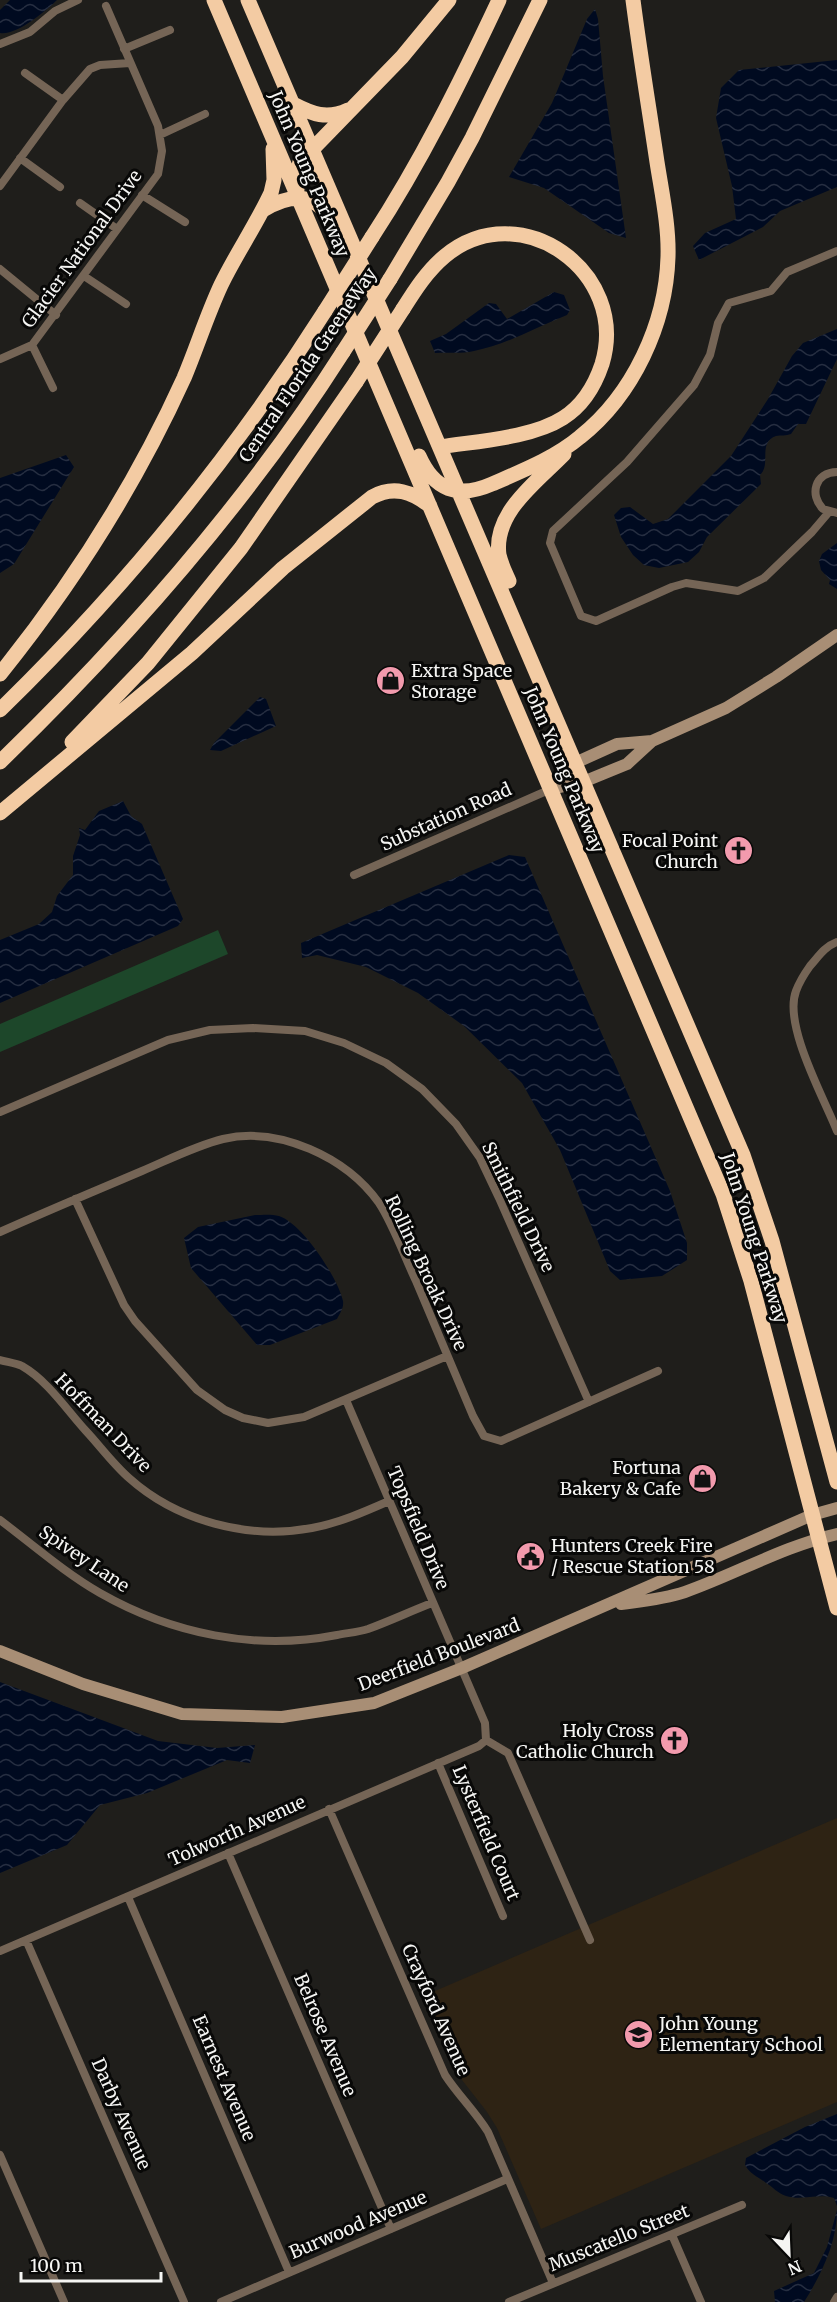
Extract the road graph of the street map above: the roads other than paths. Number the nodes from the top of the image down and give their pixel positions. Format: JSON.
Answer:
{"nodes":[{"id":1,"x":78,"y":0,"type":"edge"},
{"id":2,"x":214,"y":0,"type":"edge"},
{"id":3,"x":248,"y":0,"type":"edge"},
{"id":4,"x":448,"y":0,"type":"edge"},
{"id":5,"x":499,"y":0,"type":"edge"},
{"id":6,"x":540,"y":0,"type":"edge"},
{"id":7,"x":633,"y":0,"type":"edge"},
{"id":8,"x":106,"y":6,"type":"dead end"},
{"id":9,"x":170,"y":30,"type":"dead end"},
{"id":10,"x":0,"y":44,"type":"edge"},
{"id":11,"x":124,"y":49,"type":"junction"},
{"id":12,"x":130,"y":63,"type":"junction"},
{"id":13,"x":25,"y":73,"type":"dead end"},
{"id":14,"x":63,"y":100,"type":"junction"},
{"id":15,"x":293,"y":104,"type":"junction"},
{"id":16,"x":353,"y":107,"type":"junction"},
{"id":17,"x":205,"y":114,"type":"dead end"},
{"id":18,"x":271,"y":134,"type":"junction"},
{"id":19,"x":160,"y":135,"type":"junction"},
{"id":20,"x":311,"y":148,"type":"junction"},
{"id":21,"x":20,"y":158,"type":"junction"},
{"id":22,"x":1,"y":182,"type":"edge"},
{"id":23,"x":60,"y":187,"type":"dead end"},
{"id":24,"x":142,"y":195,"type":"junction"},
{"id":25,"x":297,"y":196,"type":"junction"},
{"id":26,"x":80,"y":203,"type":"dead end"},
{"id":27,"x":263,"y":210,"type":"junction"},
{"id":28,"x":185,"y":222,"type":"dead end"},
{"id":29,"x":117,"y":229,"type":"junction"},
{"id":30,"x":837,"y":250,"type":"edge"},
{"id":31,"x":325,"y":261,"type":"junction"},
{"id":32,"x":0,"y":268,"type":"edge"},
{"id":33,"x":84,"y":276,"type":"junction"},
{"id":34,"x":126,"y":304,"type":"dead end"},
{"id":35,"x":56,"y":315,"type":"junction"},
{"id":36,"x":32,"y":345,"type":"junction"},
{"id":37,"x":0,"y":359,"type":"edge"},
{"id":38,"x":53,"y":388,"type":"dead end"},
{"id":39,"x":416,"y":392,"type":"junction"},
{"id":40,"x":580,"y":437,"type":"junction"},
{"id":41,"x":440,"y":447,"type":"junction"},
{"id":42,"x":837,"y":472,"type":"edge"},
{"id":43,"x":460,"y":492,"type":"junction"},
{"id":44,"x":430,"y":506,"type":"junction"},
{"id":45,"x":833,"y":512,"type":"edge"},
{"id":46,"x":837,"y":635,"type":"edge"},
{"id":47,"x":0,"y":674,"type":"edge"},
{"id":48,"x":0,"y":710,"type":"edge"},
{"id":49,"x":555,"y":716,"type":"junction"},
{"id":50,"x":652,"y":741,"type":"junction"},
{"id":51,"x":0,"y":762,"type":"edge"},
{"id":52,"x":575,"y":763,"type":"junction"},
{"id":53,"x":583,"y":782,"type":"junction"},
{"id":54,"x":551,"y":789,"type":"junction"},
{"id":55,"x":27,"y":790,"type":"junction"},
{"id":56,"x":0,"y":813,"type":"edge"},
{"id":57,"x":354,"y":875,"type":"dead end"},
{"id":58,"x":837,"y":942,"type":"edge"},
{"id":59,"x":0,"y":1112,"type":"edge"},
{"id":60,"x":837,"y":1131,"type":"edge"},
{"id":61,"x":75,"y":1199,"type":"junction"},
{"id":62,"x":0,"y":1232,"type":"edge"},
{"id":63,"x":447,"y":1356,"type":"junction"},
{"id":64,"x":0,"y":1360,"type":"edge"},
{"id":65,"x":658,"y":1371,"type":"dead end"},
{"id":66,"x":346,"y":1400,"type":"junction"},
{"id":67,"x":589,"y":1402,"type":"junction"},
{"id":68,"x":837,"y":1482,"type":"edge"},
{"id":69,"x":388,"y":1501,"type":"junction"},
{"id":70,"x":837,"y":1508,"type":"edge"},
{"id":71,"x":812,"y":1515,"type":"junction"},
{"id":72,"x":0,"y":1520,"type":"edge"},
{"id":73,"x":837,"y":1534,"type":"edge"},
{"id":74,"x":819,"y":1538,"type":"junction"},
{"id":75,"x":432,"y":1603,"type":"junction"},
{"id":76,"x":608,"y":1605,"type":"junction"},
{"id":77,"x":837,"y":1608,"type":"edge"},
{"id":78,"x":0,"y":1651,"type":"edge"},
{"id":79,"x":462,"y":1668,"type":"junction"},
{"id":80,"x":486,"y":1740,"type":"junction"},
{"id":81,"x":438,"y":1763,"type":"junction"},
{"id":82,"x":329,"y":1809,"type":"junction"},
{"id":83,"x":228,"y":1853,"type":"junction"},
{"id":84,"x":128,"y":1897,"type":"junction"},
{"id":85,"x":503,"y":1916,"type":"dead end"},
{"id":86,"x":26,"y":1940,"type":"junction"},
{"id":87,"x":590,"y":1940,"type":"dead end"},
{"id":88,"x":0,"y":1951,"type":"edge"},
{"id":89,"x":0,"y":2155,"type":"edge"},
{"id":90,"x":507,"y":2179,"type":"junction"},
{"id":91,"x":742,"y":2205,"type":"dead end"},
{"id":92,"x":391,"y":2229,"type":"junction"},
{"id":93,"x":672,"y":2235,"type":"junction"},
{"id":94,"x":289,"y":2272,"type":"junction"},
{"id":95,"x":553,"y":2283,"type":"junction"},
{"id":96,"x":837,"y":2297,"type":"edge"},
{"id":97,"x":64,"y":2302,"type":"edge"},
{"id":98,"x":184,"y":2302,"type":"edge"},
{"id":99,"x":221,"y":2302,"type":"edge"},
{"id":100,"x":509,"y":2302,"type":"edge"},
{"id":101,"x":701,"y":2302,"type":"edge"},
{"id":102,"x":834,"y":2302,"type":"edge"}],
"edges":[{"from":1,"to":10,"type":"street"},
{"from":2,"to":18,"type":"highway","name":"John Young Parkway"},
{"from":3,"to":15,"type":"highway","name":"John Young Parkway"},
{"from":4,"to":16,"type":"highway"},
{"from":5,"to":48,"type":"highway","name":"Central Florida GreeneWay","bridge":true},
{"from":6,"to":51,"type":"highway","name":"Central Florida GreeneWay","bridge":true},
{"from":7,"to":40,"type":"highway"},
{"from":8,"to":11,"type":"street","name":"Glacier National Drive"},
{"from":9,"to":11,"type":"street"},
{"from":11,"to":12,"type":"street","name":"Glacier National Drive"},
{"from":12,"to":14,"type":"street"},
{"from":12,"to":19,"type":"street","name":"Glacier National Drive"},
{"from":13,"to":14,"type":"street"},
{"from":14,"to":21,"type":"street"},
{"from":15,"to":16,"type":"highway"},
{"from":15,"to":20,"type":"highway","name":"John Young Parkway"},
{"from":16,"to":20,"type":"highway"},
{"from":17,"to":19,"type":"street"},
{"from":18,"to":25,"type":"highway","name":"John Young Parkway"},
{"from":18,"to":27,"type":"highway"},
{"from":19,"to":24,"type":"street","name":"Glacier National Drive"},
{"from":20,"to":25,"type":"highway"},
{"from":20,"to":39,"type":"highway","name":"John Young Parkway"},
{"from":21,"to":22,"type":"street"},
{"from":21,"to":23,"type":"street"},
{"from":24,"to":28,"type":"street"},
{"from":24,"to":29,"type":"street","name":"Glacier National Drive"},
{"from":25,"to":27,"type":"highway"},
{"from":25,"to":31,"type":"highway","name":"John Young Parkway"},
{"from":25,"to":39,"type":"highway"},
{"from":26,"to":29,"type":"street"},
{"from":27,"to":47,"type":"highway"},
{"from":29,"to":33,"type":"street","name":"Glacier National Drive"},
{"from":30,"to":45,"type":"street"},
{"from":31,"to":43,"type":"highway"},
{"from":31,"to":44,"type":"highway","name":"John Young Parkway"},
{"from":32,"to":35,"type":"street"},
{"from":33,"to":34,"type":"street"},
{"from":33,"to":35,"type":"street","name":"Glacier National Drive"},
{"from":35,"to":36,"type":"street","name":"Glacier National Drive"},
{"from":36,"to":37,"type":"street","name":"Glacier National Drive"},
{"from":36,"to":38,"type":"street"},
{"from":39,"to":41,"type":"highway","name":"John Young Parkway"},
{"from":40,"to":43,"type":"highway"},
{"from":40,"to":49,"type":"highway"},
{"from":41,"to":43,"type":"highway","name":"John Young Parkway"},
{"from":41,"to":55,"type":"highway","bridge":true},
{"from":42,"to":45,"type":"street"},
{"from":43,"to":49,"type":"highway","name":"John Young Parkway"},
{"from":44,"to":54,"type":"highway","name":"John Young Parkway"},
{"from":44,"to":55,"type":"highway"},
{"from":46,"to":50,"type":"street"},
{"from":49,"to":52,"type":"highway","name":"John Young Parkway"},
{"from":50,"to":52,"type":"street"},
{"from":50,"to":53,"type":"street"},
{"from":52,"to":53,"type":"highway","name":"John Young Parkway"},
{"from":52,"to":54,"type":"street"},
{"from":53,"to":54,"type":"street"},
{"from":53,"to":68,"type":"highway","name":"John Young Parkway"},
{"from":54,"to":57,"type":"street","name":"Substation Road"},
{"from":54,"to":71,"type":"highway","name":"John Young Parkway"},
{"from":55,"to":56,"type":"highway"},
{"from":58,"to":60,"type":"street"},
{"from":59,"to":67,"type":"street","name":"Smithfield Drive"},
{"from":61,"to":62,"type":"street","name":"Rolling Broak Drive"},
{"from":61,"to":63,"type":"street","name":"Rolling Broak Drive"},
{"from":61,"to":66,"type":"street"},
{"from":63,"to":66,"type":"street"},
{"from":63,"to":67,"type":"street","name":"Rolling Broak Drive"},
{"from":64,"to":69,"type":"street","name":"Hoffman Drive"},
{"from":65,"to":67,"type":"street","name":"Rolling Broak Drive"},
{"from":66,"to":69,"type":"street","name":"Topsfield Drive"},
{"from":69,"to":75,"type":"street","name":"Topsfield Drive"},
{"from":70,"to":71,"type":"street","name":"Deerfield Boulevard"},
{"from":71,"to":74,"type":"highway","name":"John Young Parkway"},
{"from":71,"to":76,"type":"street","name":"Deerfield Boulevard"},
{"from":72,"to":75,"type":"street","name":"Spivey Lane"},
{"from":73,"to":74,"type":"street","name":"Deerfield Boulevard"},
{"from":74,"to":76,"type":"street","name":"Deerfield Boulevard"},
{"from":74,"to":77,"type":"highway","name":"John Young Parkway"},
{"from":75,"to":79,"type":"street","name":"Topsfield Drive"},
{"from":76,"to":79,"type":"street","name":"Deerfield Boulevard"},
{"from":78,"to":79,"type":"street","name":"Deerfield Boulevard"},
{"from":79,"to":80,"type":"street","name":"Topsfield Drive"},
{"from":80,"to":81,"type":"street","name":"Tolworth Avenue"},
{"from":80,"to":87,"type":"street"},
{"from":81,"to":82,"type":"street","name":"Tolworth Avenue"},
{"from":81,"to":85,"type":"street","name":"Lysterfield Court"},
{"from":82,"to":83,"type":"street","name":"Tolworth Avenue"},
{"from":82,"to":90,"type":"street","name":"Crayford Avenue"},
{"from":83,"to":84,"type":"street","name":"Tolworth Avenue"},
{"from":83,"to":92,"type":"street","name":"Belrose Avenue"},
{"from":84,"to":86,"type":"street","name":"Tolworth Avenue"},
{"from":84,"to":94,"type":"street","name":"Earnest Avenue"},
{"from":86,"to":88,"type":"street","name":"Tolworth Avenue"},
{"from":86,"to":98,"type":"street","name":"Darby Avenue"},
{"from":89,"to":97,"type":"street"},
{"from":90,"to":92,"type":"street","name":"Burwood Avenue"},
{"from":90,"to":95,"type":"street","name":"Crayford Avenue"},
{"from":91,"to":93,"type":"street","name":"Muscatello Street"},
{"from":92,"to":94,"type":"street","name":"Burwood Avenue"},
{"from":93,"to":95,"type":"street","name":"Muscatello Street"},
{"from":93,"to":101,"type":"street"},
{"from":94,"to":99,"type":"street","name":"Burwood Avenue"},
{"from":95,"to":100,"type":"street","name":"Muscatello Street"},
{"from":96,"to":102,"type":"street"}]}
